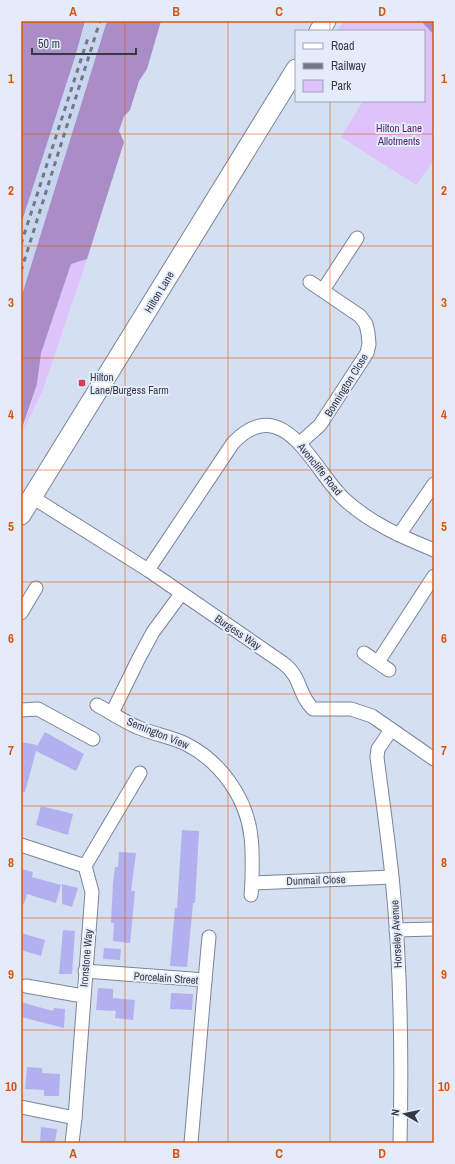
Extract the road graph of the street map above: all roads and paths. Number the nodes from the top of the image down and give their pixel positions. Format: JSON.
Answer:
{"nodes":[{"id":1,"x":326,"y":21,"type":"edge"},
{"id":2,"x":320,"y":30,"type":"edge"},
{"id":3,"x":295,"y":71,"type":"edge"},
{"id":4,"x":357,"y":238,"type":"dead end"},
{"id":5,"x":310,"y":282,"type":"dead end"},
{"id":6,"x":322,"y":290,"type":"junction"},
{"id":7,"x":300,"y":443,"type":"junction"},
{"id":8,"x":434,"y":484,"type":"edge"},
{"id":9,"x":32,"y":497,"type":"junction"},
{"id":10,"x":21,"y":515,"type":"edge"},
{"id":11,"x":399,"y":535,"type":"junction"},
{"id":12,"x":434,"y":550,"type":"edge"},
{"id":13,"x":148,"y":570,"type":"junction"},
{"id":14,"x":434,"y":576,"type":"edge"},
{"id":15,"x":36,"y":588,"type":"dead end"},
{"id":16,"x":181,"y":594,"type":"junction"},
{"id":17,"x":21,"y":613,"type":"edge"},
{"id":18,"x":364,"y":653,"type":"dead end"},
{"id":19,"x":378,"y":662,"type":"junction"},
{"id":20,"x":389,"y":670,"type":"dead end"},
{"id":21,"x":97,"y":705,"type":"dead end"},
{"id":22,"x":21,"y":710,"type":"edge"},
{"id":23,"x":112,"y":713,"type":"junction"},
{"id":24,"x":391,"y":730,"type":"junction"},
{"id":25,"x":93,"y":739,"type":"dead end"},
{"id":26,"x":434,"y":759,"type":"edge"},
{"id":27,"x":140,"y":773,"type":"dead end"},
{"id":28,"x":21,"y":845,"type":"edge"},
{"id":29,"x":85,"y":866,"type":"junction"},
{"id":30,"x":392,"y":877,"type":"junction"},
{"id":31,"x":251,"y":889,"type":"joint"},
{"id":32,"x":434,"y":929,"type":"edge"},
{"id":33,"x":396,"y":930,"type":"junction"},
{"id":34,"x":209,"y":937,"type":"dead end"},
{"id":35,"x":85,"y":971,"type":"junction"},
{"id":36,"x":205,"y":980,"type":"junction"},
{"id":37,"x":26,"y":986,"type":"dead end"},
{"id":38,"x":83,"y":996,"type":"junction"},
{"id":39,"x":21,"y":1107,"type":"edge"},
{"id":40,"x":75,"y":1118,"type":"junction"},
{"id":41,"x":72,"y":1143,"type":"edge"},
{"id":42,"x":191,"y":1143,"type":"edge"},
{"id":43,"x":400,"y":1143,"type":"edge"}],
"edges":[{"from":1,"to":2,"type":"street"},
{"from":3,"to":9,"type":"street","name":"Hilton Lane"},
{"from":4,"to":6,"type":"street"},
{"from":5,"to":6,"type":"street","name":"Bonnington Close"},
{"from":6,"to":7,"type":"street","name":"Bonnington Close"},
{"from":7,"to":11,"type":"street","name":"Avoncliffe Road"},
{"from":7,"to":13,"type":"street","name":"Avoncliffe Road"},
{"from":8,"to":11,"type":"street"},
{"from":9,"to":10,"type":"street","name":"Hilton Lane"},
{"from":9,"to":13,"type":"street","name":"Burgess Way"},
{"from":11,"to":12,"type":"street","name":"Avoncliffe Road"},
{"from":13,"to":16,"type":"street","name":"Burgess Way"},
{"from":14,"to":19,"type":"street"},
{"from":15,"to":17,"type":"street"},
{"from":16,"to":23,"type":"street"},
{"from":16,"to":24,"type":"street","name":"Burgess Way"},
{"from":18,"to":19,"type":"street"},
{"from":19,"to":20,"type":"street"},
{"from":21,"to":23,"type":"street","name":"Semington View"},
{"from":22,"to":25,"type":"street"},
{"from":23,"to":31,"type":"street","name":"Semington View"},
{"from":24,"to":26,"type":"street","name":"Burgess Way"},
{"from":24,"to":30,"type":"street","name":"Horseley Avenue"},
{"from":27,"to":29,"type":"street"},
{"from":28,"to":29,"type":"street"},
{"from":29,"to":35,"type":"street","name":"Ironstone Way"},
{"from":30,"to":31,"type":"street","name":"Dunmail Close"},
{"from":30,"to":33,"type":"street","name":"Horseley Avenue"},
{"from":32,"to":33,"type":"street"},
{"from":33,"to":43,"type":"street","name":"Horseley Avenue"},
{"from":34,"to":36,"type":"street","name":"Porcelain Street"},
{"from":35,"to":36,"type":"street","name":"Porcelain Street"},
{"from":35,"to":38,"type":"street","name":"Ironstone Way"},
{"from":36,"to":42,"type":"street"},
{"from":37,"to":38,"type":"street"},
{"from":38,"to":40,"type":"street","name":"Ironstone Way"},
{"from":39,"to":40,"type":"street"},
{"from":40,"to":41,"type":"street","name":"Ironstone Way"}]}
